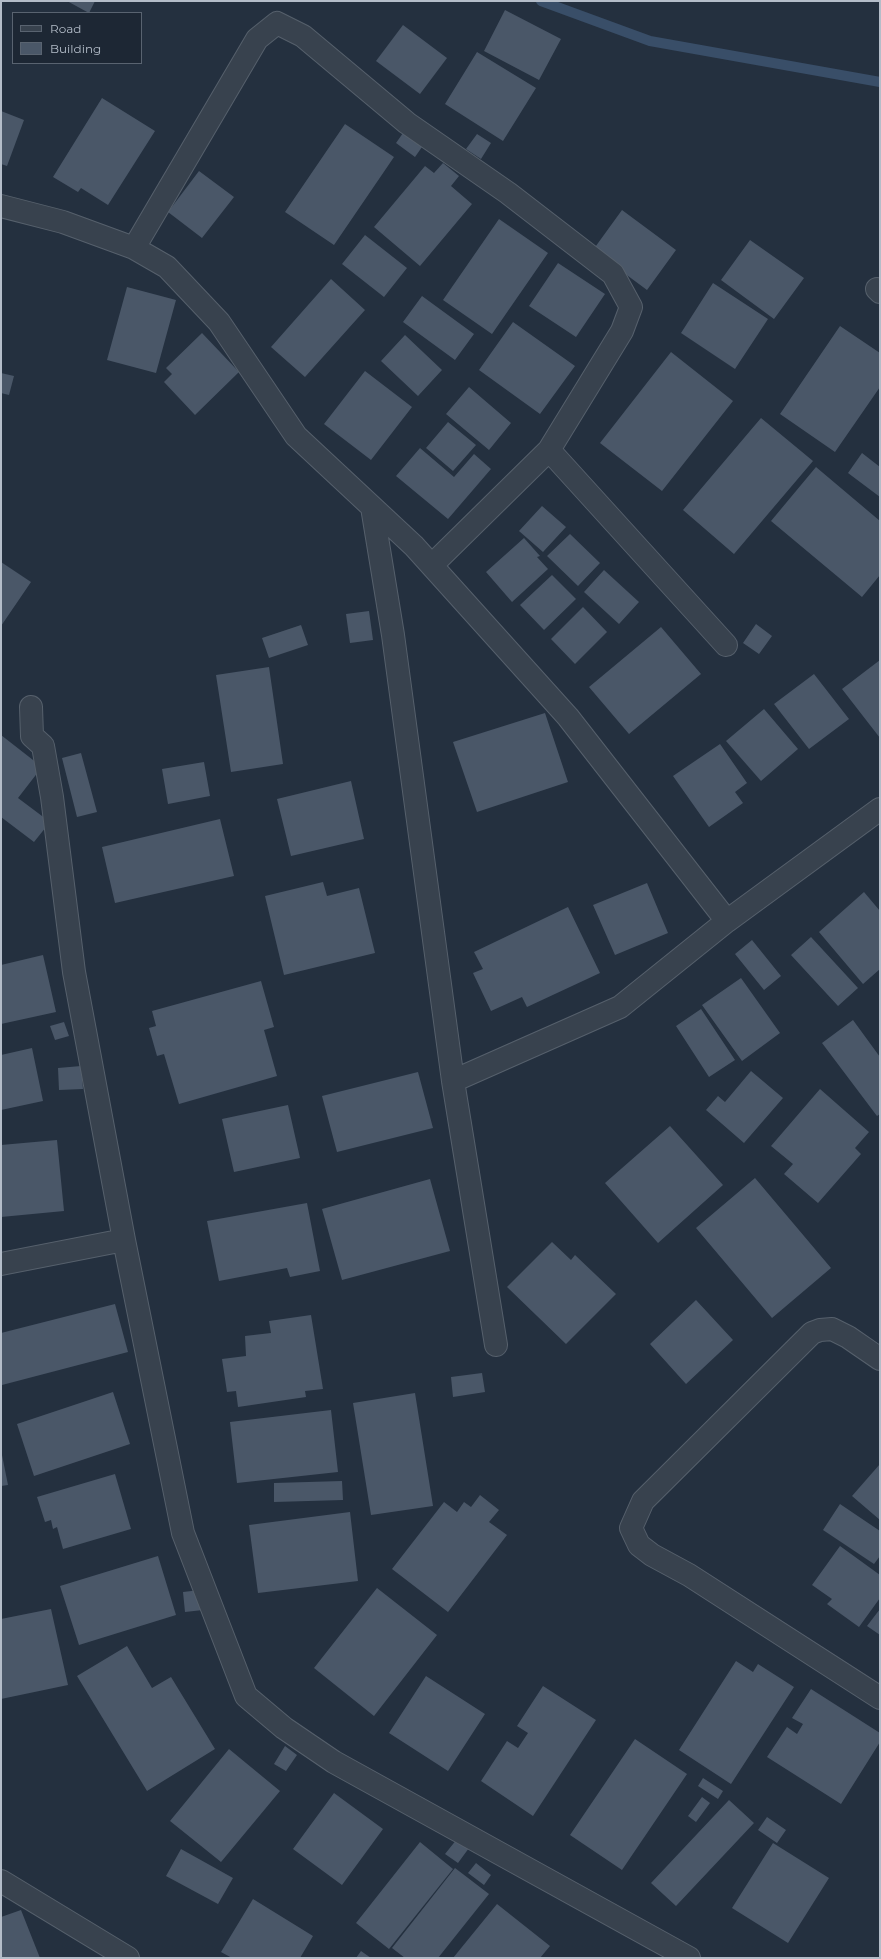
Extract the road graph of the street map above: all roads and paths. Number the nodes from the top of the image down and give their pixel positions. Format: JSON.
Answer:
{"nodes":[{"id":1,"x":1,"y":206,"type":"edge"},
{"id":2,"x":134,"y":248,"type":"junction"},
{"id":3,"x":549,"y":450,"type":"junction"},
{"id":4,"x":372,"y":507,"type":"junction"},
{"id":5,"x":432,"y":565,"type":"junction"},
{"id":6,"x":726,"y":645,"type":"dead end"},
{"id":7,"x":32,"y":707,"type":"dead end"},
{"id":8,"x":876,"y":820,"type":"edge"},
{"id":9,"x":728,"y":921,"type":"junction"},
{"id":10,"x":453,"y":1081,"type":"junction"},
{"id":11,"x":124,"y":1240,"type":"junction"},
{"id":12,"x":1,"y":1264,"type":"edge"},
{"id":13,"x":496,"y":1345,"type":"dead end"},
{"id":14,"x":880,"y":1359,"type":"edge"},
{"id":15,"x":880,"y":1698,"type":"edge"},
{"id":16,"x":1,"y":1881,"type":"edge"},
{"id":17,"x":128,"y":1958,"type":"edge"},
{"id":18,"x":689,"y":1958,"type":"edge"}],
"edges":[{"from":1,"to":2,"type":"street"},
{"from":2,"to":3,"type":"street"},
{"from":2,"to":4,"type":"street"},
{"from":3,"to":5,"type":"street"},
{"from":3,"to":6,"type":"street"},
{"from":4,"to":5,"type":"street"},
{"from":4,"to":10,"type":"street"},
{"from":5,"to":9,"type":"street"},
{"from":7,"to":11,"type":"street"},
{"from":8,"to":9,"type":"street"},
{"from":9,"to":10,"type":"street"},
{"from":10,"to":13,"type":"street"},
{"from":11,"to":12,"type":"street"},
{"from":11,"to":18,"type":"street"},
{"from":14,"to":15,"type":"street"},
{"from":16,"to":17,"type":"street"}]}
